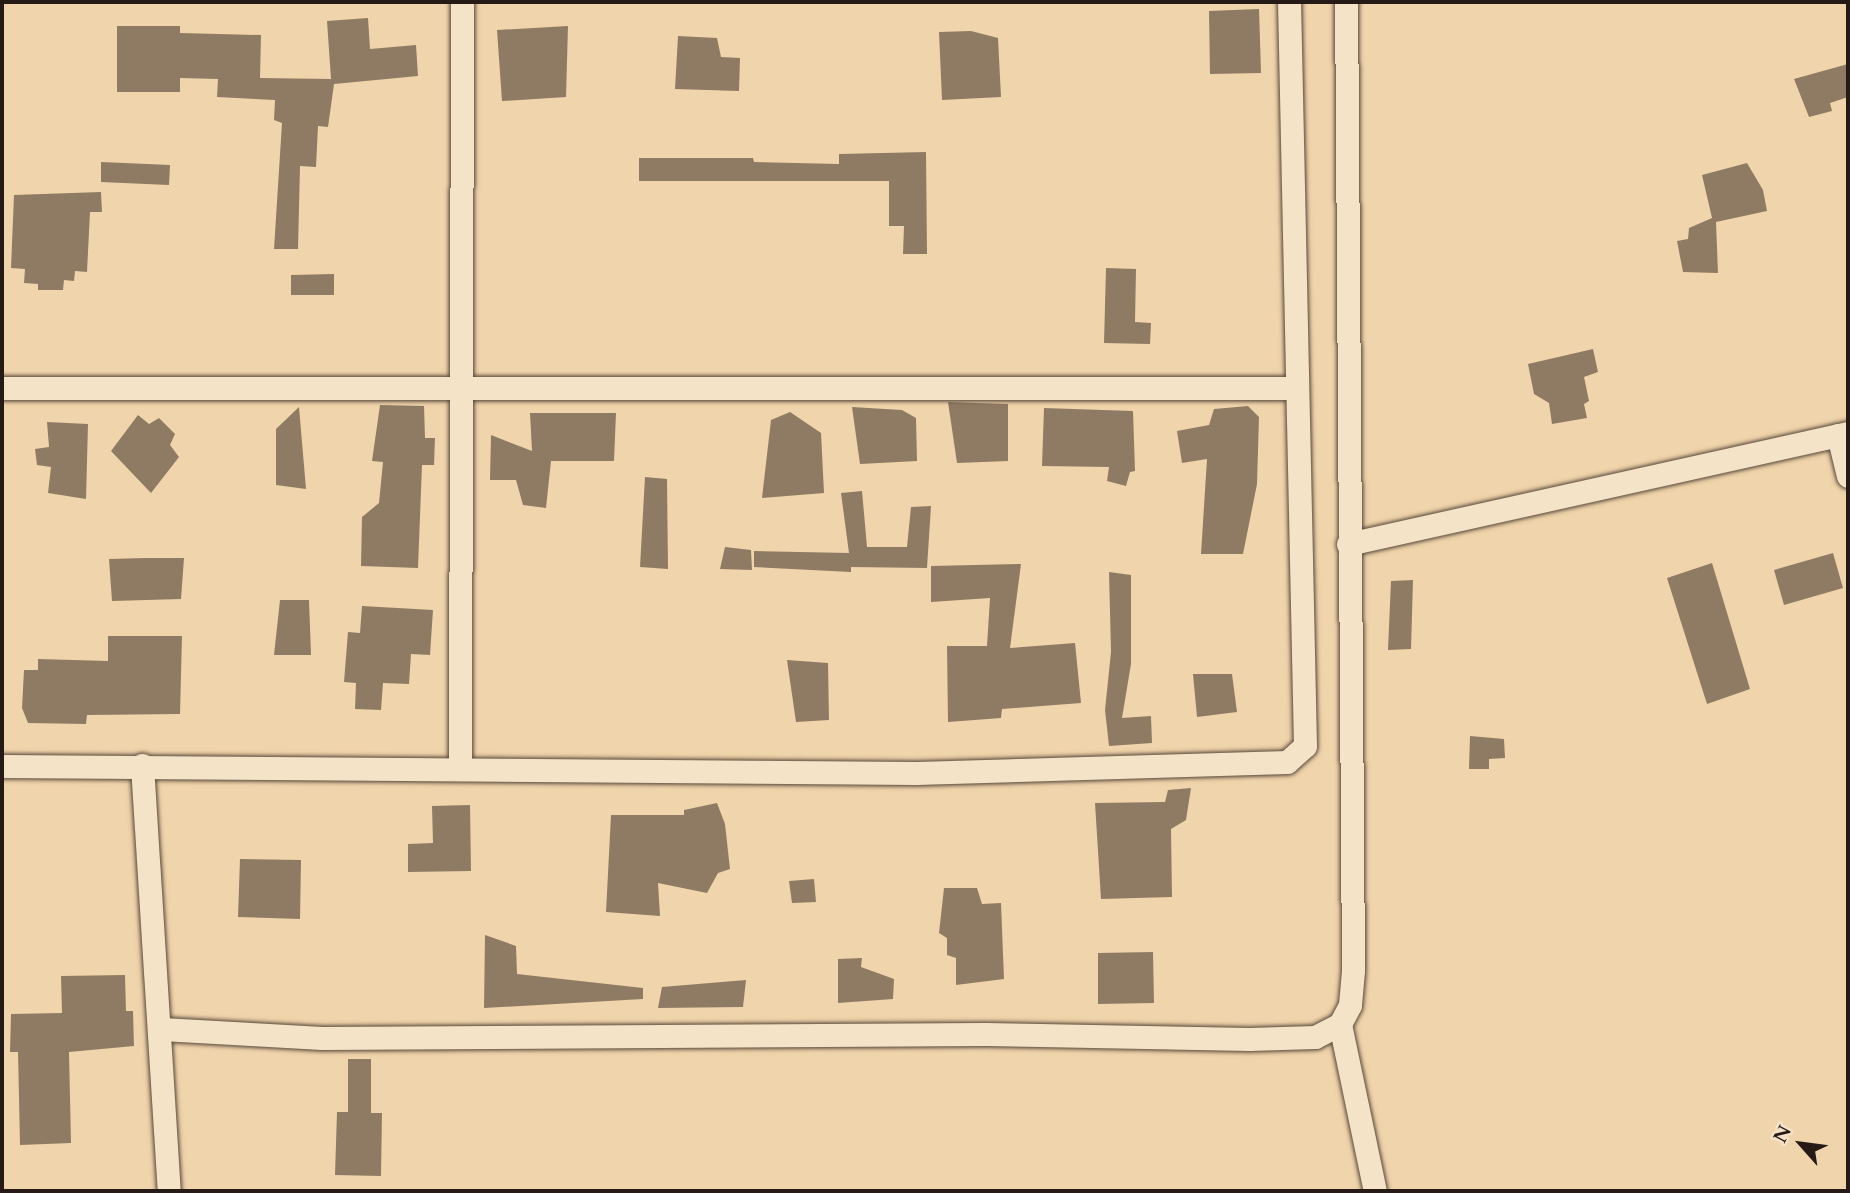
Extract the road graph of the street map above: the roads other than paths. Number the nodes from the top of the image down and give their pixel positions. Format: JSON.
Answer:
{"nodes":[{"id":1,"x":462,"y":2,"type":"edge"},
{"id":2,"x":1289,"y":2,"type":"edge"},
{"id":3,"x":1346,"y":2,"type":"edge"},
{"id":4,"x":2,"y":388,"type":"edge"},
{"id":5,"x":1297,"y":388,"type":"junction"},
{"id":6,"x":459,"y":391,"type":"junction"},
{"id":7,"x":1843,"y":434,"type":"edge"},
{"id":8,"x":1848,"y":476,"type":"edge"},
{"id":9,"x":1349,"y":544,"type":"junction"},
{"id":10,"x":142,"y":765,"type":"junction"},
{"id":11,"x":2,"y":766,"type":"edge"},
{"id":12,"x":460,"y":769,"type":"junction"},
{"id":13,"x":1340,"y":1024,"type":"junction"},
{"id":14,"x":162,"y":1029,"type":"junction"},
{"id":15,"x":169,"y":1191,"type":"edge"},
{"id":16,"x":1375,"y":1191,"type":"edge"}],
"edges":[{"from":1,"to":6,"type":"street"},
{"from":2,"to":5,"type":"street"},
{"from":3,"to":9,"type":"street"},
{"from":4,"to":6,"type":"street"},
{"from":5,"to":6,"type":"street"},
{"from":5,"to":12,"type":"street"},
{"from":6,"to":12,"type":"street"},
{"from":7,"to":8,"type":"street"},
{"from":7,"to":9,"type":"street"},
{"from":9,"to":13,"type":"street"},
{"from":10,"to":11,"type":"street"},
{"from":10,"to":12,"type":"street"},
{"from":10,"to":14,"type":"street"},
{"from":13,"to":14,"type":"street"},
{"from":13,"to":16,"type":"street"},
{"from":14,"to":15,"type":"street"}]}
